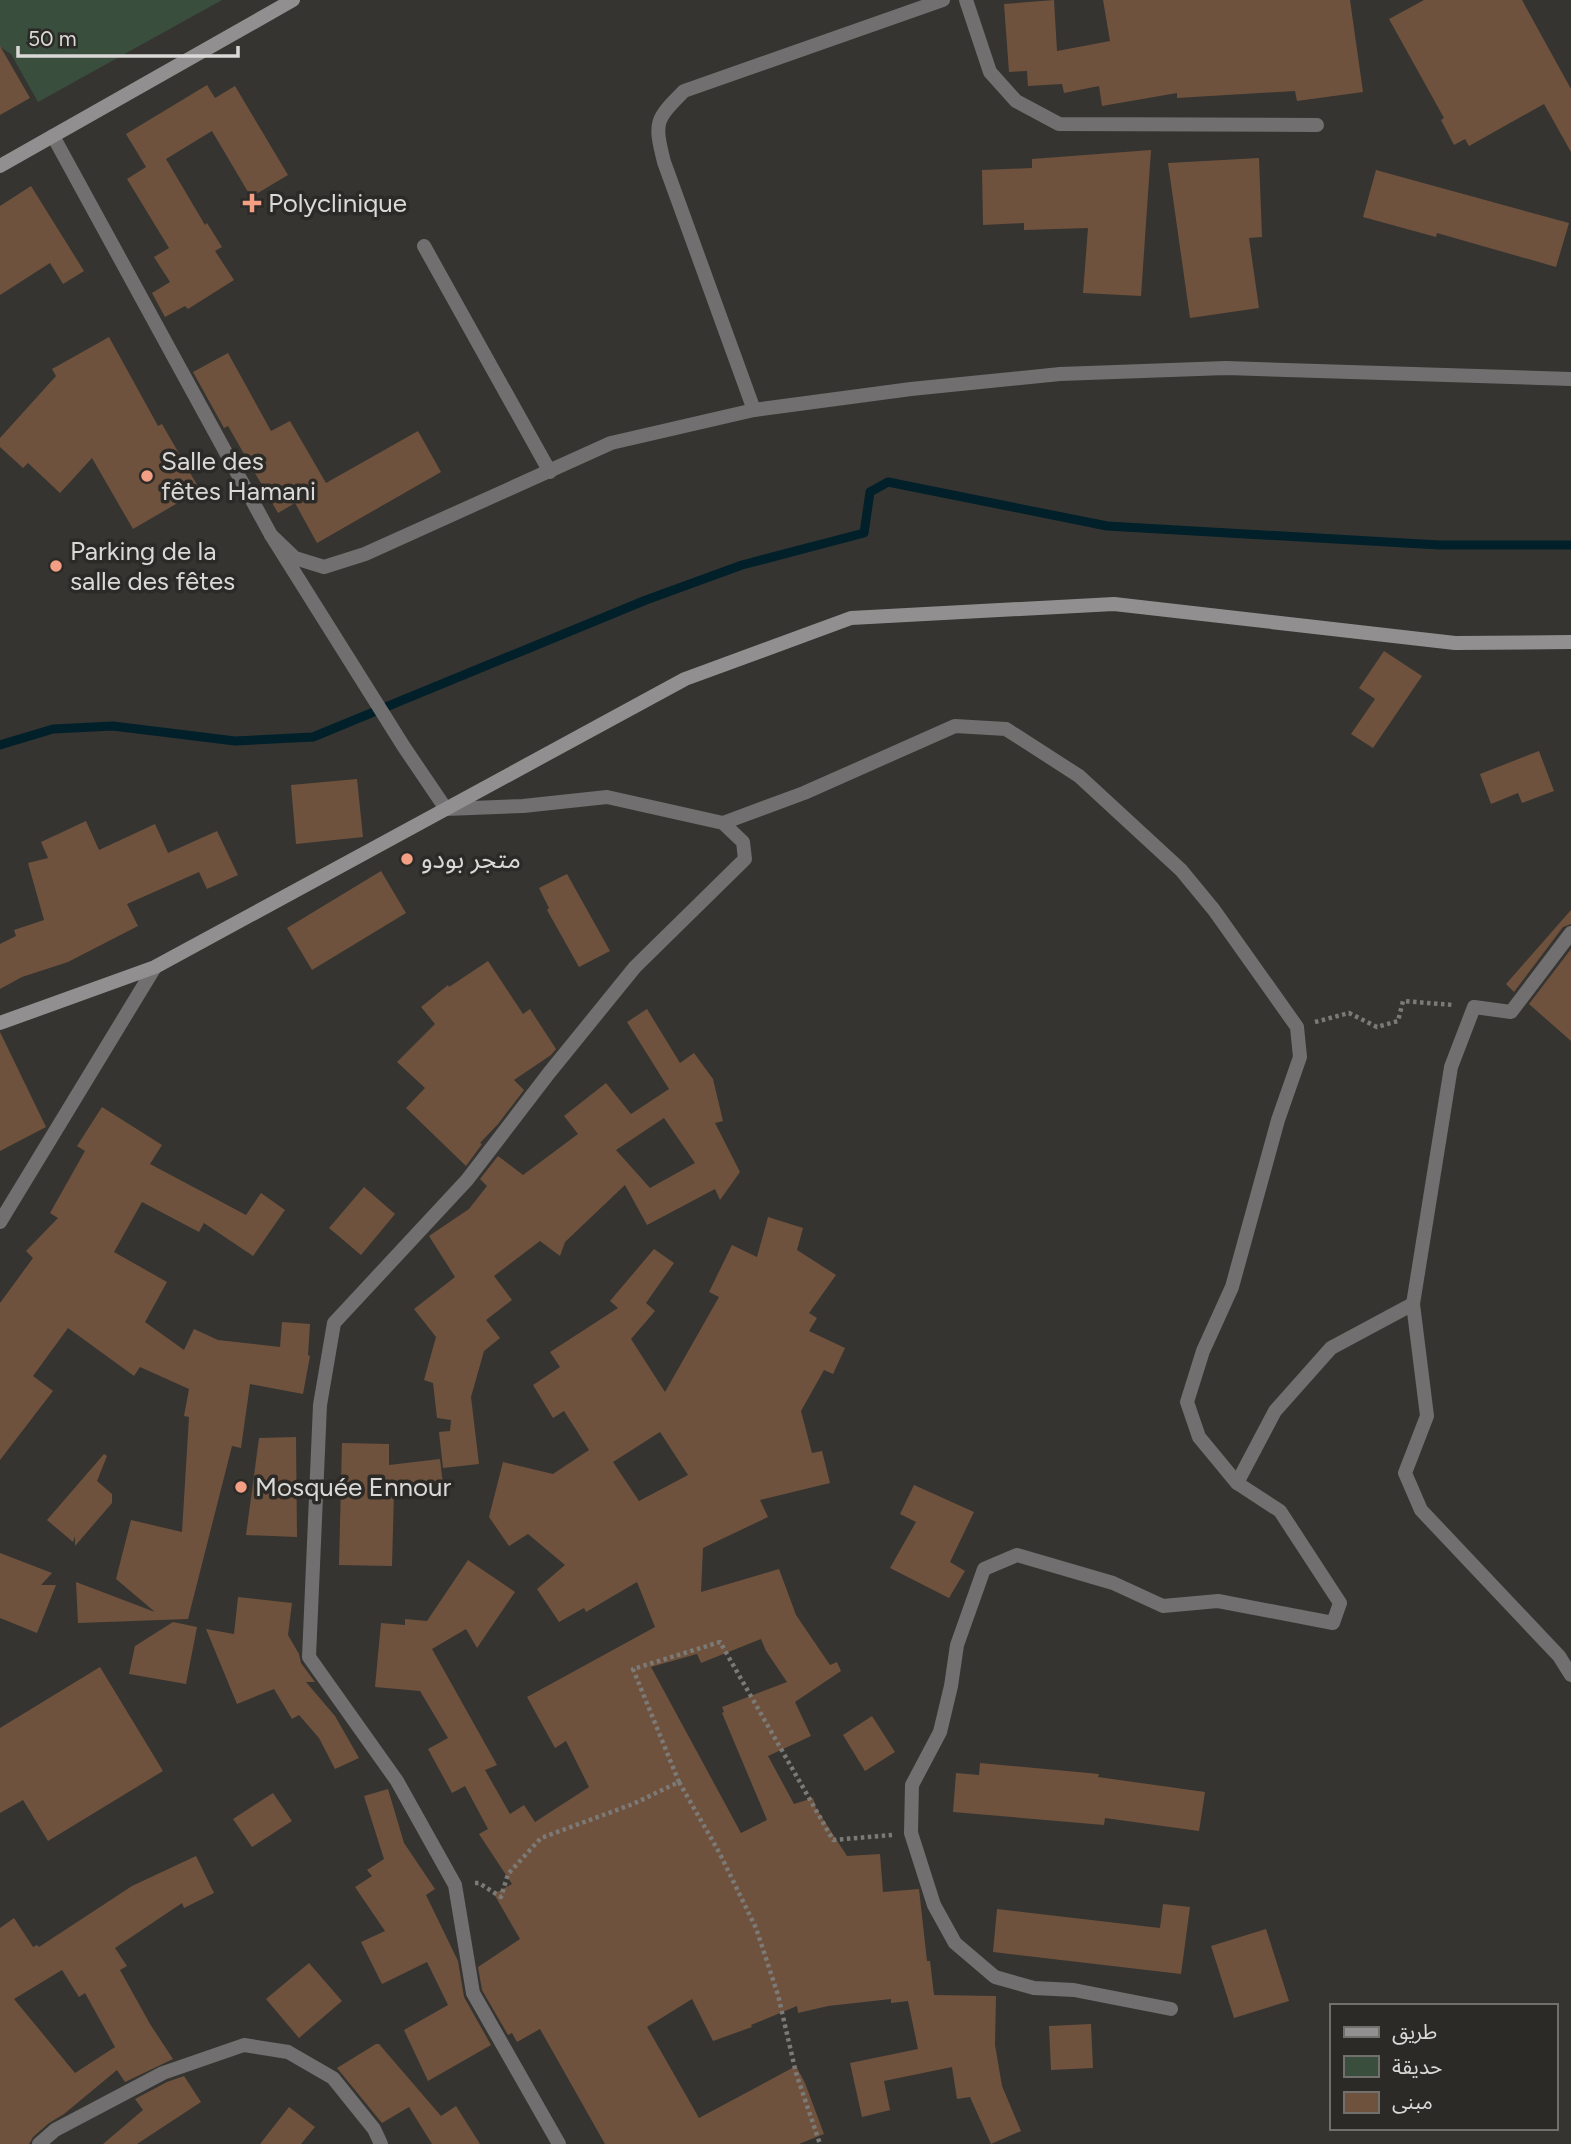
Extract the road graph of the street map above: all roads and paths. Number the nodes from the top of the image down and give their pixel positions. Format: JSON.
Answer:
{"nodes":[{"id":1,"x":293,"y":0,"type":"edge"},
{"id":2,"x":943,"y":0,"type":"edge"},
{"id":3,"x":966,"y":0,"type":"edge"},
{"id":4,"x":1317,"y":125,"type":"dead end"},
{"id":5,"x":53,"y":136,"type":"junction"},
{"id":6,"x":0,"y":166,"type":"edge"},
{"id":7,"x":424,"y":246,"type":"dead end"},
{"id":8,"x":1571,"y":379,"type":"edge"},
{"id":9,"x":754,"y":410,"type":"junction"},
{"id":10,"x":550,"y":472,"type":"junction"},
{"id":11,"x":271,"y":535,"type":"junction"},
{"id":12,"x":1571,"y":642,"type":"edge"},
{"id":13,"x":446,"y":809,"type":"junction"},
{"id":14,"x":723,"y":822,"type":"junction"},
{"id":15,"x":1571,"y":933,"type":"edge"},
{"id":16,"x":155,"y":967,"type":"junction"},
{"id":17,"x":1474,"y":1007,"type":"junction"},
{"id":18,"x":0,"y":1023,"type":"edge"},
{"id":19,"x":1297,"y":1027,"type":"junction"},
{"id":20,"x":0,"y":1223,"type":"edge"},
{"id":21,"x":1413,"y":1304,"type":"junction"},
{"id":22,"x":1237,"y":1483,"type":"junction"},
{"id":23,"x":1571,"y":1675,"type":"edge"},
{"id":24,"x":679,"y":1782,"type":"junction"},
{"id":25,"x":911,"y":1833,"type":"junction"},
{"id":26,"x":455,"y":1885,"type":"junction"},
{"id":27,"x":1171,"y":2009,"type":"dead end"},
{"id":28,"x":38,"y":2144,"type":"edge"},
{"id":29,"x":381,"y":2144,"type":"edge"},
{"id":30,"x":559,"y":2144,"type":"edge"},
{"id":31,"x":820,"y":2144,"type":"edge"}],
"edges":[{"from":1,"to":5,"type":"street"},
{"from":2,"to":9,"type":"street"},
{"from":3,"to":4,"type":"street"},
{"from":5,"to":6,"type":"street"},
{"from":5,"to":11,"type":"street"},
{"from":7,"to":10,"type":"street"},
{"from":8,"to":9,"type":"street"},
{"from":9,"to":10,"type":"street"},
{"from":10,"to":11,"type":"street"},
{"from":11,"to":13,"type":"street"},
{"from":12,"to":13,"type":"street"},
{"from":13,"to":14,"type":"street"},
{"from":13,"to":16,"type":"street"},
{"from":14,"to":19,"type":"street"},
{"from":14,"to":26,"type":"street"},
{"from":15,"to":17,"type":"street"},
{"from":16,"to":18,"type":"street"},
{"from":16,"to":20,"type":"street"},
{"from":17,"to":19,"type":"path"},
{"from":17,"to":21,"type":"street"},
{"from":19,"to":22,"type":"street"},
{"from":21,"to":22,"type":"street"},
{"from":21,"to":23,"type":"street"},
{"from":22,"to":25,"type":"street"},
{"from":24,"to":25,"type":"path"},
{"from":24,"to":26,"type":"path"},
{"from":24,"to":31,"type":"path"},
{"from":25,"to":27,"type":"street"},
{"from":26,"to":30,"type":"street"},
{"from":28,"to":29,"type":"street"}]}
